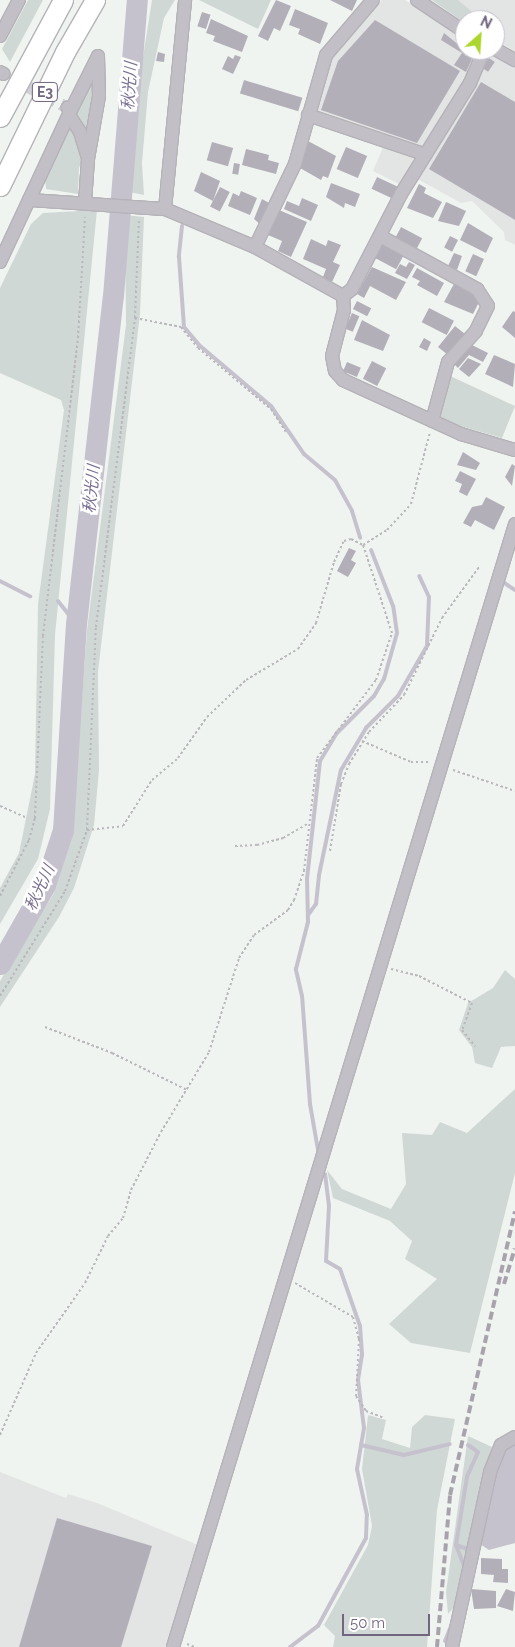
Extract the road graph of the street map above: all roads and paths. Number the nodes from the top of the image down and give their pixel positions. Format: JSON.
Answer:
{"nodes":[{"id":1,"x":19,"y":0,"type":"edge"},
{"id":2,"x":63,"y":0,"type":"edge"},
{"id":3,"x":95,"y":0,"type":"edge"},
{"id":4,"x":185,"y":0,"type":"edge"},
{"id":5,"x":374,"y":0,"type":"edge"},
{"id":6,"x":417,"y":0,"type":"edge"},
{"id":7,"x":455,"y":25,"type":"edge"},
{"id":8,"x":0,"y":36,"type":"edge"},
{"id":9,"x":480,"y":60,"type":"edge"},
{"id":10,"x":69,"y":111,"type":"junction"},
{"id":11,"x":308,"y":115,"type":"junction"},
{"id":12,"x":0,"y":117,"type":"edge"},
{"id":13,"x":424,"y":154,"type":"junction"},
{"id":14,"x":88,"y":159,"type":"junction"},
{"id":15,"x":0,"y":186,"type":"edge"},
{"id":16,"x":29,"y":200,"type":"junction"},
{"id":17,"x":89,"y":203,"type":"junction"},
{"id":18,"x":137,"y":207,"type":"junction"},
{"id":19,"x":165,"y":209,"type":"junction"},
{"id":20,"x":380,"y":236,"type":"junction"},
{"id":21,"x":255,"y":247,"type":"junction"},
{"id":22,"x":0,"y":262,"type":"edge"},
{"id":23,"x":343,"y":296,"type":"junction"},
{"id":24,"x":135,"y":318,"type":"junction"},
{"id":25,"x":432,"y":421,"type":"junction"},
{"id":26,"x":286,"y":432,"type":"dead end"},
{"id":27,"x":515,"y":450,"type":"edge"},
{"id":28,"x":515,"y":524,"type":"edge"},
{"id":29,"x":363,"y":545,"type":"junction"},
{"id":30,"x":479,"y":567,"type":"dead end"},
{"id":31,"x":362,"y":740,"type":"junction"},
{"id":32,"x":442,"y":766,"type":"junction"},
{"id":33,"x":515,"y":791,"type":"edge"},
{"id":34,"x":0,"y":806,"type":"edge"},
{"id":35,"x":26,"y":818,"type":"dead end"},
{"id":36,"x":308,"y":823,"type":"junction"},
{"id":37,"x":87,"y":830,"type":"junction"},
{"id":38,"x":235,"y":846,"type":"dead end"},
{"id":39,"x":330,"y":851,"type":"dead end"},
{"id":40,"x":0,"y":896,"type":"edge"},
{"id":41,"x":381,"y":967,"type":"junction"},
{"id":42,"x":0,"y":996,"type":"edge"},
{"id":43,"x":45,"y":1027,"type":"dead end"},
{"id":44,"x":475,"y":1046,"type":"dead end"},
{"id":45,"x":187,"y":1090,"type":"junction"},
{"id":46,"x":285,"y":1277,"type":"junction"},
{"id":47,"x":384,"y":1418,"type":"dead end"},
{"id":48,"x":0,"y":1435,"type":"edge"},
{"id":49,"x":515,"y":1437,"type":"edge"},
{"id":50,"x":173,"y":1647,"type":"edge"},
{"id":51,"x":452,"y":1647,"type":"edge"}],
"edges":[{"from":1,"to":8,"type":"street"},
{"from":2,"to":12,"type":"highway","number":"E3"},
{"from":3,"to":15,"type":"highway","number":"E3"},
{"from":4,"to":19,"type":"street"},
{"from":5,"to":11,"type":"street"},
{"from":6,"to":7,"type":"street"},
{"from":9,"to":13,"type":"street"},
{"from":10,"to":14,"type":"street"},
{"from":10,"to":14,"type":"street"},
{"from":10,"to":16,"type":"street"},
{"from":11,"to":13,"type":"street"},
{"from":11,"to":21,"type":"street"},
{"from":13,"to":20,"type":"street"},
{"from":14,"to":17,"type":"street"},
{"from":16,"to":17,"type":"street"},
{"from":16,"to":22,"type":"street"},
{"from":17,"to":18,"type":"street"},
{"from":17,"to":40,"type":"path"},
{"from":18,"to":19,"type":"street"},
{"from":18,"to":24,"type":"path"},
{"from":19,"to":21,"type":"street"},
{"from":20,"to":23,"type":"street"},
{"from":20,"to":25,"type":"street"},
{"from":21,"to":23,"type":"street"},
{"from":23,"to":25,"type":"street"},
{"from":24,"to":26,"type":"path"},
{"from":24,"to":37,"type":"path"},
{"from":25,"to":27,"type":"street"},
{"from":25,"to":29,"type":"path"},
{"from":28,"to":32,"type":"street"},
{"from":29,"to":36,"type":"path"},
{"from":29,"to":37,"type":"path"},
{"from":30,"to":31,"type":"path"},
{"from":31,"to":32,"type":"path"},
{"from":31,"to":39,"type":"path"},
{"from":32,"to":33,"type":"path"},
{"from":32,"to":41,"type":"street"},
{"from":34,"to":35,"type":"path"},
{"from":36,"to":38,"type":"path"},
{"from":36,"to":45,"type":"path"},
{"from":37,"to":42,"type":"path"},
{"from":41,"to":44,"type":"path"},
{"from":41,"to":46,"type":"street"},
{"from":43,"to":45,"type":"path"},
{"from":45,"to":48,"type":"path"},
{"from":46,"to":47,"type":"path"},
{"from":46,"to":50,"type":"street"},
{"from":49,"to":51,"type":"street"}]}
